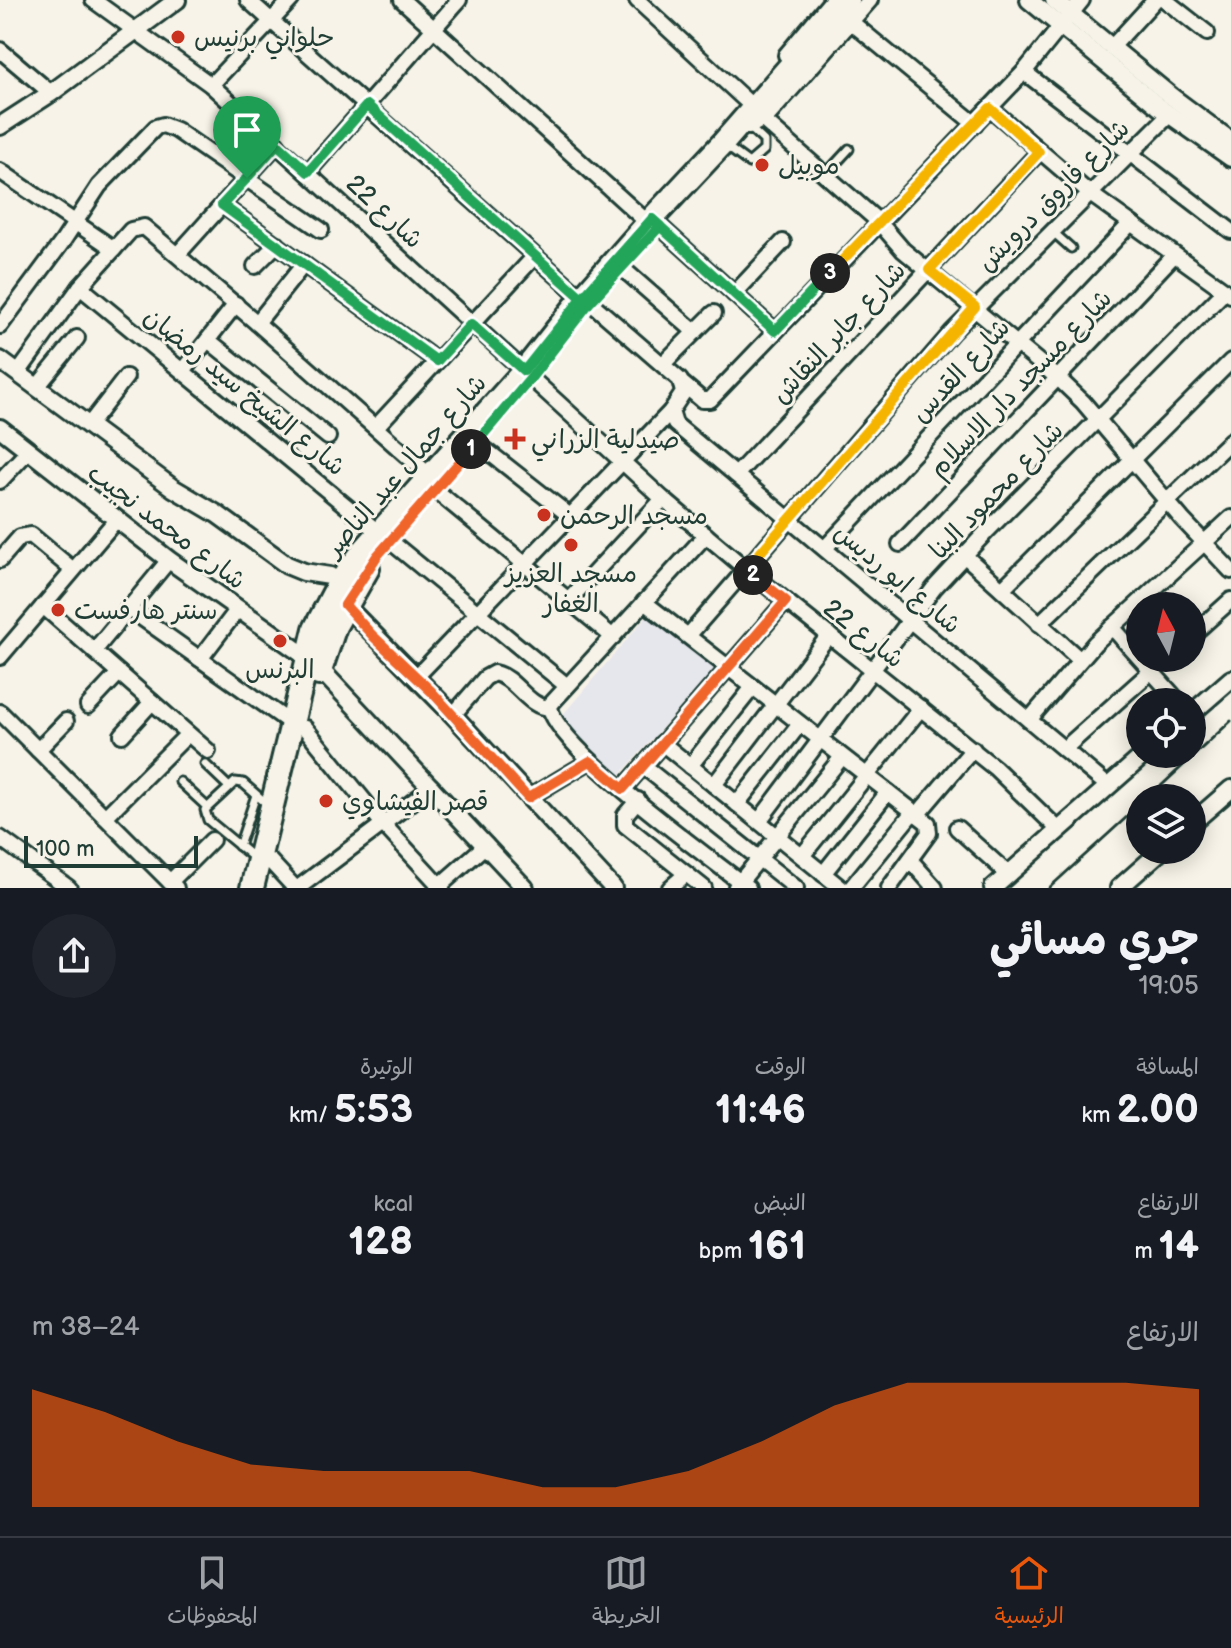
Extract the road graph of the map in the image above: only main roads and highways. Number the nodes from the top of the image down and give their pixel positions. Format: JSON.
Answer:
{"nodes":[{"id":1,"x":858,"y":0,"type":"edge"},
{"id":2,"x":837,"y":5,"type":"edge"},
{"id":3,"x":753,"y":114,"type":"junction"},
{"id":4,"x":653,"y":222,"type":"junction"},
{"id":5,"x":586,"y":300,"type":"junction"},
{"id":6,"x":528,"y":375,"type":"junction"},
{"id":7,"x":432,"y":482,"type":"junction"},
{"id":8,"x":298,"y":726,"type":"junction"},
{"id":9,"x":264,"y":861,"type":"junction"},
{"id":10,"x":252,"y":888,"type":"edge"},
{"id":11,"x":264,"y":888,"type":"edge"}],
"edges":[{"from":1,"to":3,"type":"main road","name":"شارع جمال عبد الناصر"},
{"from":2,"to":3,"type":"main road","name":"شارع جمال عبد الناصر"},
{"from":3,"to":4,"type":"main road","name":"شارع جمال عبد الناصر"},
{"from":4,"to":5,"type":"main road","name":"شارع جمال عبد الناصر"},
{"from":4,"to":5,"type":"main road","name":"شارع جمال عبد الناصر"},
{"from":5,"to":6,"type":"main road","name":"شارع جمال عبد الناصر"},
{"from":6,"to":7,"type":"main road","name":"شارع جمال عبد الناصر"},
{"from":6,"to":7,"type":"main road","name":"شارع جمال عبد الناصر"},
{"from":7,"to":8,"type":"main road","name":"شارع جمال عبد الناصر"},
{"from":8,"to":9,"type":"main road","name":"شارع جمال عبد الناصر"},
{"from":8,"to":9,"type":"main road","name":"شارع جمال عبد الناصر"},
{"from":9,"to":10,"type":"main road","name":"شارع جمال عبد الناصر"},
{"from":9,"to":11,"type":"main road","name":"شارع جمال عبد الناصر"}]}
